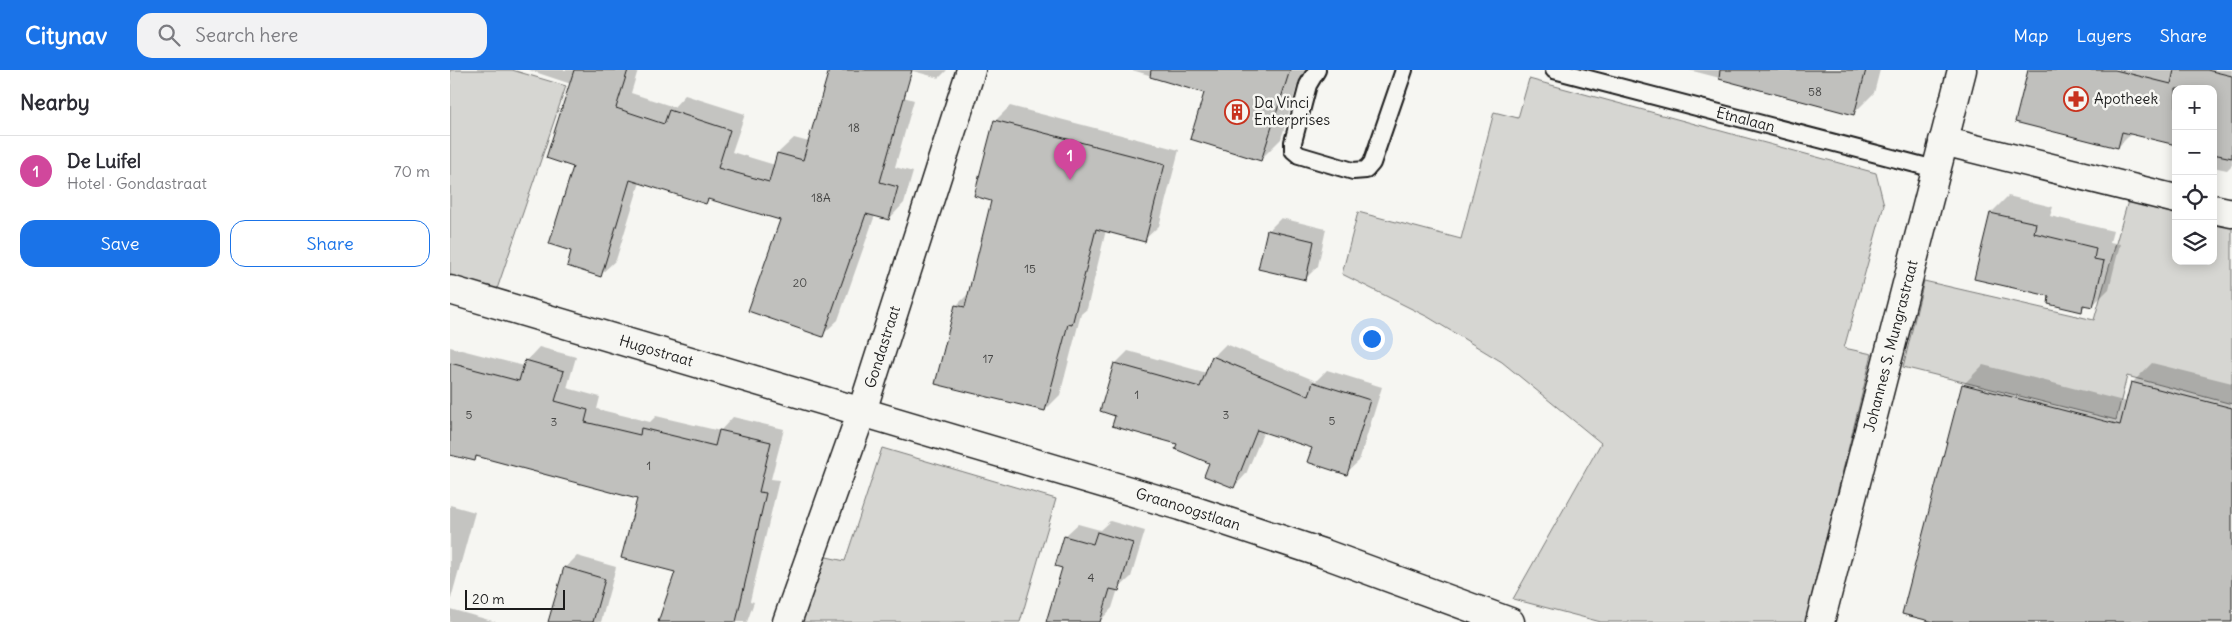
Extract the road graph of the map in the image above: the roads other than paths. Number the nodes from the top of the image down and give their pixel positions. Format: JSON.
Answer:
{"nodes":[{"id":1,"x":970,"y":70,"type":"edge"},
{"id":2,"x":1317,"y":70,"type":"edge"},
{"id":3,"x":1404,"y":70,"type":"edge"},
{"id":4,"x":1554,"y":70,"type":"edge"},
{"id":5,"x":1962,"y":70,"type":"edge"},
{"id":6,"x":1943,"y":141,"type":"junction"},
{"id":7,"x":1935,"y":169,"type":"junction"},
{"id":8,"x":2172,"y":198,"type":"edge"},
{"id":9,"x":2217,"y":210,"type":"edge"},
{"id":10,"x":2232,"y":213,"type":"edge"},
{"id":11,"x":450,"y":290,"type":"edge"},
{"id":12,"x":862,"y":411,"type":"junction"},
{"id":13,"x":787,"y":622,"type":"edge"},
{"id":14,"x":1510,"y":622,"type":"edge"},
{"id":15,"x":1820,"y":622,"type":"edge"}],
"edges":[{"from":1,"to":12,"type":"street","name":"Gondastraat"},
{"from":2,"to":3,"type":"lane"},
{"from":4,"to":7,"type":"lane","name":"Etnalaan"},
{"from":5,"to":6,"type":"street","name":"Johannes S. Mungrastraat"},
{"from":6,"to":7,"type":"street","name":"Johannes S. Mungrastraat"},
{"from":6,"to":8,"type":"street"},
{"from":7,"to":15,"type":"street","name":"Johannes S. Mungrastraat"},
{"from":9,"to":10,"type":"street"},
{"from":11,"to":12,"type":"street","name":"Hugostraat"},
{"from":12,"to":13,"type":"street","name":"Gondastraat"},
{"from":12,"to":14,"type":"street","name":"Graanoogstlaan"}]}
